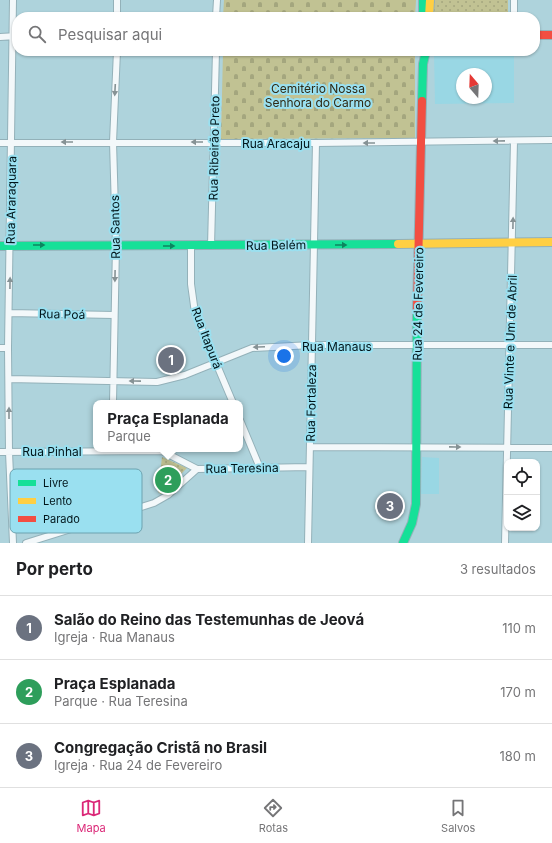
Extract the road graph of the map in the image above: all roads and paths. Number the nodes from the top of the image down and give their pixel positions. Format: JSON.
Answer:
{"nodes":[{"id":1,"x":13,"y":0,"type":"edge"},
{"id":2,"x":117,"y":0,"type":"edge"},
{"id":3,"x":217,"y":0,"type":"edge"},
{"id":4,"x":421,"y":0,"type":"edge"},
{"id":5,"x":430,"y":0,"type":"edge"},
{"id":6,"x":514,"y":0,"type":"edge"},
{"id":7,"x":14,"y":12,"type":"edge"},
{"id":8,"x":117,"y":12,"type":"edge"},
{"id":9,"x":216,"y":12,"type":"edge"},
{"id":10,"x":421,"y":12,"type":"edge"},
{"id":11,"x":429,"y":12,"type":"edge"},
{"id":12,"x":514,"y":12,"type":"edge"},
{"id":13,"x":540,"y":35,"type":"edge"},
{"id":14,"x":12,"y":36,"type":"edge"},
{"id":15,"x":552,"y":36,"type":"edge"},
{"id":16,"x":0,"y":37,"type":"edge"},
{"id":17,"x":14,"y":56,"type":"edge"},
{"id":18,"x":117,"y":56,"type":"edge"},
{"id":19,"x":216,"y":56,"type":"edge"},
{"id":20,"x":421,"y":56,"type":"edge"},
{"id":21,"x":425,"y":56,"type":"edge"},
{"id":22,"x":423,"y":64,"type":"junction"},
{"id":23,"x":552,"y":140,"type":"edge"},
{"id":24,"x":514,"y":141,"type":"junction"},
{"id":25,"x":0,"y":142,"type":"edge"},
{"id":26,"x":12,"y":142,"type":"junction"},
{"id":27,"x":113,"y":142,"type":"junction"},
{"id":28,"x":214,"y":142,"type":"junction"},
{"id":29,"x":420,"y":142,"type":"junction"},
{"id":30,"x":316,"y":143,"type":"junction"},
{"id":31,"x":552,"y":242,"type":"edge"},
{"id":32,"x":513,"y":243,"type":"junction"},
{"id":33,"x":314,"y":245,"type":"junction"},
{"id":34,"x":419,"y":245,"type":"junction"},
{"id":35,"x":0,"y":246,"type":"edge"},
{"id":36,"x":11,"y":246,"type":"junction"},
{"id":37,"x":116,"y":246,"type":"junction"},
{"id":38,"x":191,"y":246,"type":"junction"},
{"id":39,"x":211,"y":246,"type":"junction"},
{"id":40,"x":9,"y":313,"type":"junction"},
{"id":41,"x":114,"y":315,"type":"junction"},
{"id":42,"x":312,"y":345,"type":"junction"},
{"id":43,"x":416,"y":345,"type":"junction"},
{"id":44,"x":552,"y":345,"type":"edge"},
{"id":45,"x":510,"y":346,"type":"junction"},
{"id":46,"x":0,"y":348,"type":"edge"},
{"id":47,"x":8,"y":348,"type":"junction"},
{"id":48,"x":216,"y":361,"type":"junction"},
{"id":49,"x":9,"y":379,"type":"junction"},
{"id":50,"x":114,"y":381,"type":"junction"},
{"id":51,"x":113,"y":400,"type":"edge"},
{"id":52,"x":232,"y":400,"type":"edge"},
{"id":53,"x":243,"y":427,"type":"edge"},
{"id":54,"x":310,"y":447,"type":"junction"},
{"id":55,"x":416,"y":447,"type":"junction"},
{"id":56,"x":506,"y":448,"type":"junction"},
{"id":57,"x":552,"y":448,"type":"edge"},
{"id":58,"x":93,"y":450,"type":"edge"},
{"id":59,"x":0,"y":452,"type":"edge"},
{"id":60,"x":9,"y":452,"type":"junction"},
{"id":61,"x":164,"y":452,"type":"edge"},
{"id":62,"x":309,"y":467,"type":"junction"},
{"id":63,"x":260,"y":468,"type":"junction"},
{"id":64,"x":197,"y":469,"type":"junction"},
{"id":65,"x":10,"y":475,"type":"edge"},
{"id":66,"x":142,"y":507,"type":"edge"},
{"id":67,"x":13,"y":533,"type":"edge"},
{"id":68,"x":58,"y":533,"type":"edge"},
{"id":69,"x":13,"y":543,"type":"edge"},
{"id":70,"x":26,"y":543,"type":"edge"},
{"id":71,"x":308,"y":543,"type":"edge"},
{"id":72,"x":403,"y":543,"type":"edge"},
{"id":73,"x":505,"y":543,"type":"edge"}],
"edges":[{"from":1,"to":7,"type":"street","name":"Rua Araraquara"},
{"from":2,"to":8,"type":"street"},
{"from":3,"to":9,"type":"street"},
{"from":4,"to":10,"type":"main road"},
{"from":5,"to":11,"type":"main road"},
{"from":6,"to":12,"type":"street"},
{"from":13,"to":15,"type":"main road"},
{"from":14,"to":16,"type":"street"},
{"from":17,"to":26,"type":"street","name":"Rua Araraquara"},
{"from":18,"to":27,"type":"street","name":"Rua Santos","one_way":true},
{"from":19,"to":28,"type":"street","name":"Rua Ribeirão Preto"},
{"from":20,"to":22,"type":"main road","name":"Rua 24 de Fevereiro"},
{"from":21,"to":22,"type":"main road","name":"Rua 24 de Fevereiro"},
{"from":22,"to":29,"type":"main road","name":"Rua 24 de Fevereiro"},
{"from":23,"to":24,"type":"street","name":"Rua Aracaju"},
{"from":24,"to":29,"type":"street","name":"Rua Aracaju","one_way":true},
{"from":32,"to":24,"type":"street","name":"Rua Vinte e Um de Abril","one_way":true},
{"from":25,"to":26,"type":"street","name":"Rua Aracaju"},
{"from":27,"to":26,"type":"street","name":"Rua Aracaju","one_way":true},
{"from":26,"to":36,"type":"street","name":"Rua Araraquara"},
{"from":28,"to":27,"type":"street","name":"Rua Aracaju","one_way":true},
{"from":27,"to":37,"type":"street","name":"Rua Santos"},
{"from":28,"to":30,"type":"street","name":"Rua Aracaju"},
{"from":28,"to":39,"type":"street","name":"Rua Ribeirão Preto"},
{"from":29,"to":30,"type":"street","name":"Rua Aracaju","one_way":true},
{"from":29,"to":34,"type":"main road","name":"Rua 24 de Fevereiro"},
{"from":30,"to":33,"type":"street","name":"Rua Fortaleza"},
{"from":31,"to":32,"type":"main road","name":"Rua Belém"},
{"from":32,"to":34,"type":"main road","name":"Rua Belém"},
{"from":32,"to":45,"type":"street","name":"Rua Vinte e Um de Abril"},
{"from":33,"to":34,"type":"main road","name":"Rua Belém","one_way":true},
{"from":33,"to":39,"type":"main road","name":"Rua Belém"},
{"from":33,"to":42,"type":"street","name":"Rua Fortaleza"},
{"from":34,"to":43,"type":"main road","name":"Rua 24 de Fevereiro"},
{"from":35,"to":36,"type":"main road","name":"Rua Belém"},
{"from":36,"to":37,"type":"main road","name":"Rua Belém","one_way":true},
{"from":40,"to":36,"type":"street","name":"Rua Araraquara","one_way":true},
{"from":37,"to":38,"type":"main road","name":"Rua Belém","one_way":true},
{"from":37,"to":41,"type":"street","name":"Rua Santos","one_way":true},
{"from":38,"to":39,"type":"main road","name":"Rua Belém"},
{"from":38,"to":48,"type":"street","name":"Rua Itapurá"},
{"from":40,"to":41,"type":"street","name":"Rua Poá"},
{"from":40,"to":47,"type":"street","name":"Rua Araraquara"},
{"from":41,"to":50,"type":"street","name":"Rua Santos"},
{"from":42,"to":43,"type":"street","name":"Rua Manaus"},
{"from":42,"to":48,"type":"street","name":"Rua Manaus","one_way":true},
{"from":42,"to":54,"type":"street","name":"Rua Fortaleza"},
{"from":43,"to":45,"type":"street","name":"Rua Manaus"},
{"from":43,"to":55,"type":"main road","name":"Rua 24 de Fevereiro"},
{"from":44,"to":45,"type":"street","name":"Rua Manaus"},
{"from":45,"to":56,"type":"street","name":"Rua Vinte e Um de Abril"},
{"from":46,"to":47,"type":"street"},
{"from":47,"to":49,"type":"street","name":"Rua Araraquara"},
{"from":48,"to":50,"type":"street","name":"Rua Manaus","one_way":true},
{"from":48,"to":52,"type":"street","name":"Rua Itapurá"},
{"from":49,"to":50,"type":"street","name":"Rua Manaus"},
{"from":60,"to":49,"type":"street","name":"Rua Araraquara","one_way":true},
{"from":50,"to":51,"type":"street","name":"Rua Santos"},
{"from":53,"to":63,"type":"street"},
{"from":54,"to":55,"type":"street"},
{"from":54,"to":62,"type":"street","name":"Rua Fortaleza"},
{"from":55,"to":56,"type":"street","one_way":true},
{"from":55,"to":72,"type":"main road","name":"Rua 24 de Fevereiro"},
{"from":56,"to":57,"type":"street"},
{"from":56,"to":73,"type":"street","name":"Rua Vinte e Um de Abril"},
{"from":58,"to":60,"type":"street","name":"Rua Pinhal"},
{"from":59,"to":60,"type":"street","name":"Rua Pinhal"},
{"from":60,"to":65,"type":"street","name":"Rua Araraquara"},
{"from":61,"to":64,"type":"street","name":"Rua Pinhal"},
{"from":62,"to":63,"type":"street","name":"Rua Teresina"},
{"from":62,"to":71,"type":"street","name":"Rua Fortaleza"},
{"from":63,"to":64,"type":"street","name":"Rua Teresina"},
{"from":64,"to":66,"type":"street","name":"Rua Teresina"},
{"from":67,"to":69,"type":"street","name":"Rua Araraquara"},
{"from":68,"to":70,"type":"street","name":"Rua Teresina"}]}
